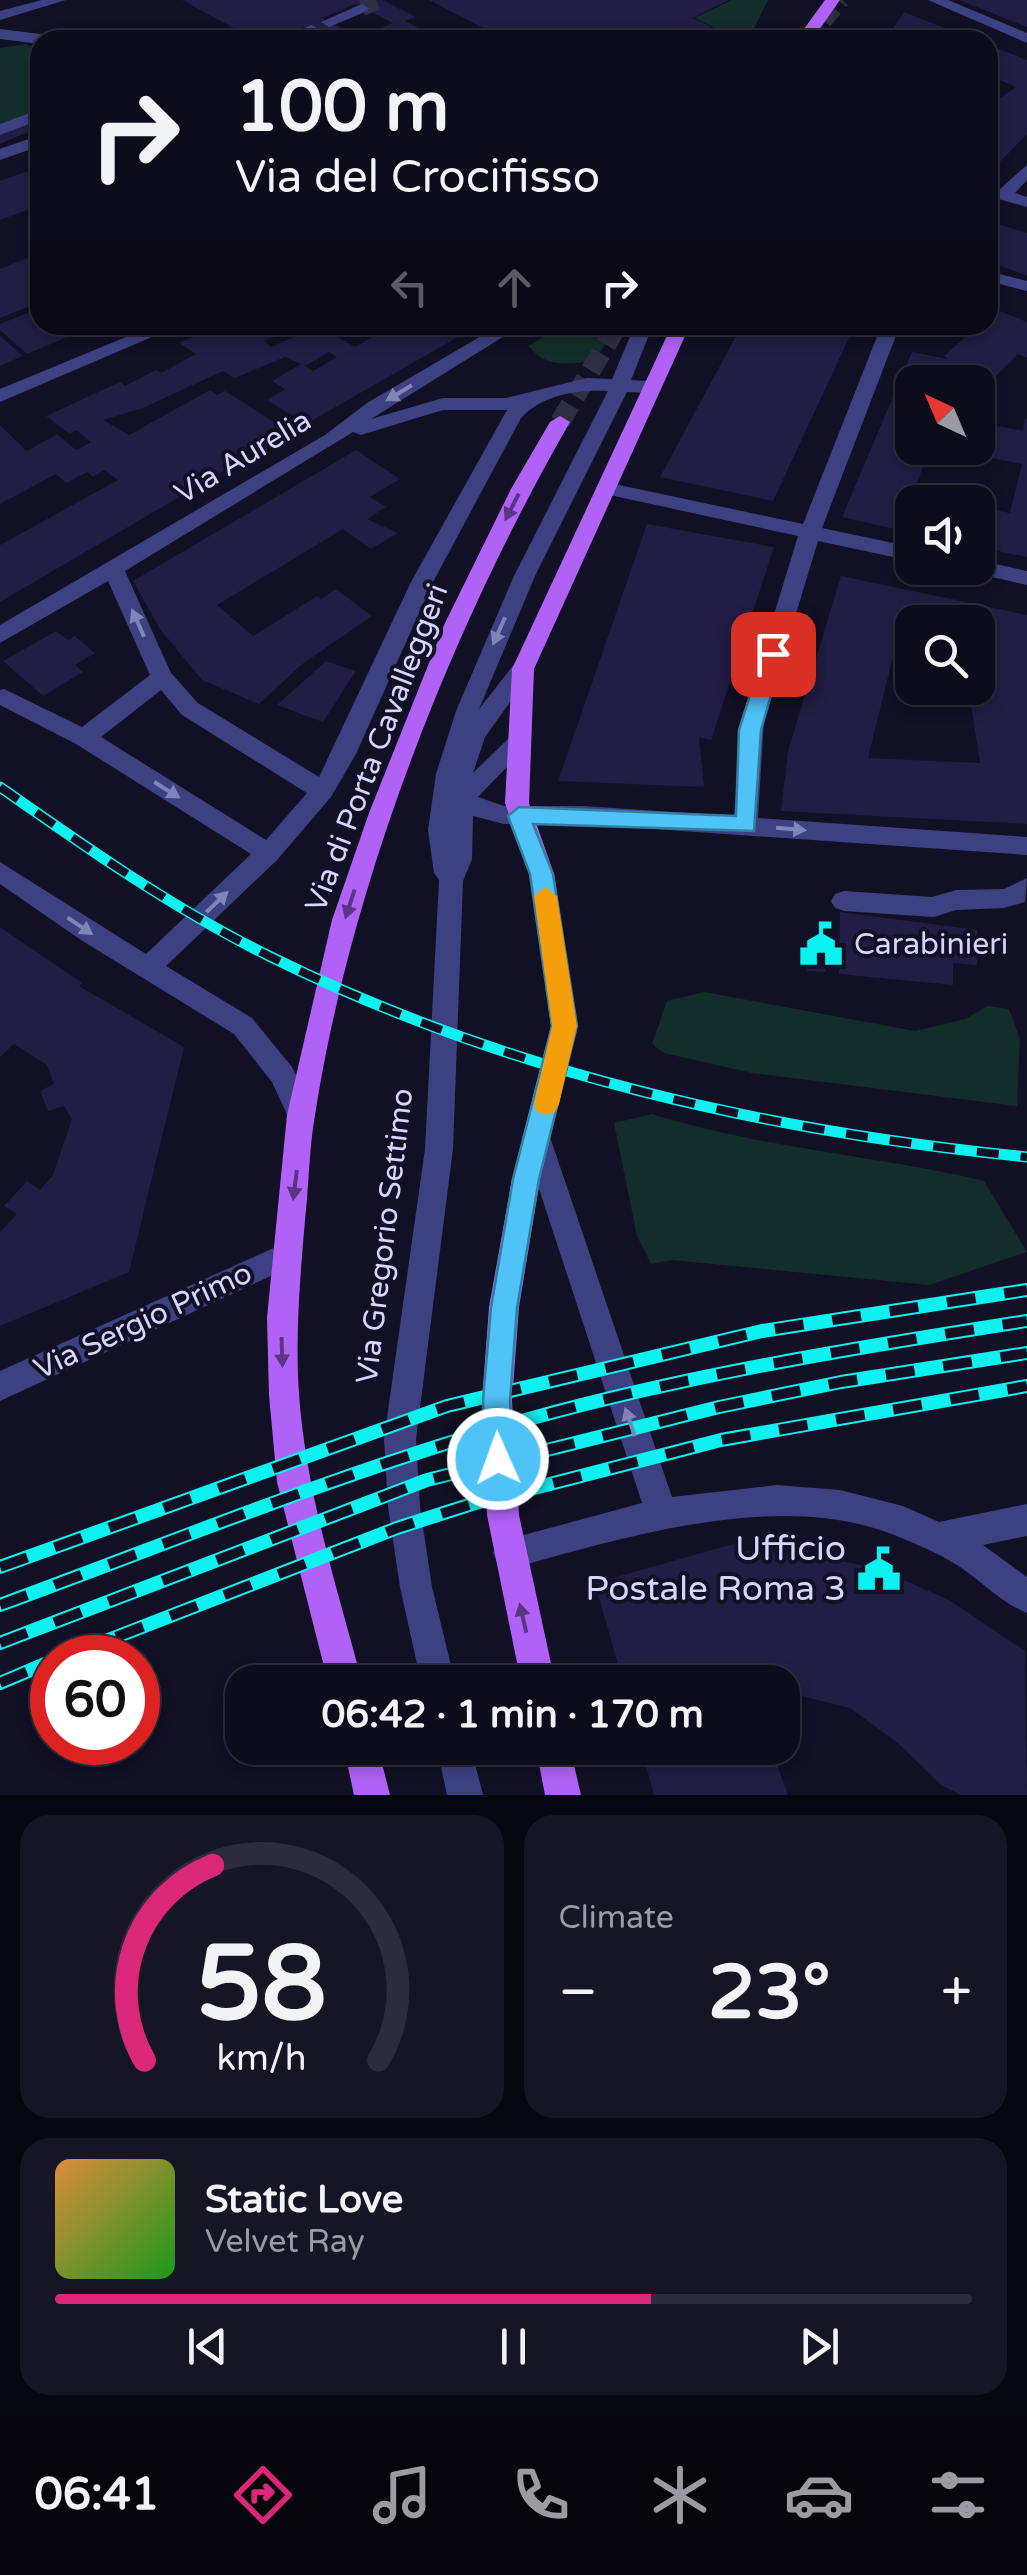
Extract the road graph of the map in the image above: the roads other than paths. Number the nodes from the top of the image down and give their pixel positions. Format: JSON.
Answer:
{"nodes":[{"id":1,"x":59,"y":0,"type":"edge"},
{"id":2,"x":833,"y":0,"type":"edge"},
{"id":3,"x":935,"y":0,"type":"edge"},
{"id":4,"x":362,"y":8,"type":"dead end"},
{"id":5,"x":0,"y":16,"type":"edge"},
{"id":6,"x":329,"y":22,"type":"dead end"},
{"id":7,"x":811,"y":30,"type":"edge"},
{"id":8,"x":0,"y":34,"type":"edge"},
{"id":9,"x":30,"y":38,"type":"edge"},
{"id":10,"x":1027,"y":38,"type":"edge"},
{"id":11,"x":30,"y":118,"type":"edge"},
{"id":12,"x":30,"y":127,"type":"edge"},
{"id":13,"x":0,"y":130,"type":"edge"},
{"id":14,"x":0,"y":140,"type":"edge"},
{"id":15,"x":30,"y":144,"type":"edge"},
{"id":16,"x":0,"y":155,"type":"edge"},
{"id":17,"x":1027,"y":170,"type":"edge"},
{"id":18,"x":998,"y":192,"type":"edge"},
{"id":19,"x":998,"y":194,"type":"edge"},
{"id":20,"x":1027,"y":202,"type":"edge"},
{"id":21,"x":998,"y":279,"type":"edge"},
{"id":22,"x":1027,"y":286,"type":"edge"},
{"id":23,"x":147,"y":335,"type":"edge"},
{"id":24,"x":496,"y":335,"type":"edge"},
{"id":25,"x":639,"y":335,"type":"edge"},
{"id":26,"x":676,"y":335,"type":"edge"},
{"id":27,"x":887,"y":335,"type":"edge"},
{"id":28,"x":469,"y":352,"type":"junction"},
{"id":29,"x":618,"y":386,"type":"junction"},
{"id":30,"x":650,"y":387,"type":"junction"},
{"id":31,"x":0,"y":396,"type":"edge"},
{"id":32,"x":528,"y":400,"type":"junction"},
{"id":33,"x":459,"y":403,"type":"junction"},
{"id":34,"x":560,"y":422,"type":"tunnel mouth"},
{"id":35,"x":332,"y":440,"type":"junction"},
{"id":36,"x":605,"y":488,"type":"junction"},
{"id":37,"x":810,"y":532,"type":"junction"},
{"id":38,"x":895,"y":550,"type":"edge"},
{"id":39,"x":114,"y":569,"type":"junction"},
{"id":40,"x":995,"y":571,"type":"edge"},
{"id":41,"x":1027,"y":578,"type":"edge"},
{"id":42,"x":0,"y":636,"type":"edge"},
{"id":43,"x":523,"y":669,"type":"junction"},
{"id":44,"x":162,"y":677,"type":"junction"},
{"id":45,"x":4,"y":697,"type":"dead end"},
{"id":46,"x":84,"y":738,"type":"junction"},
{"id":47,"x":518,"y":744,"type":"junction"},
{"id":48,"x":323,"y":791,"type":"junction"},
{"id":49,"x":463,"y":797,"type":"junction"},
{"id":50,"x":519,"y":816,"type":"junction"},
{"id":51,"x":746,"y":825,"type":"junction"},
{"id":52,"x":1027,"y":846,"type":"edge"},
{"id":53,"x":268,"y":853,"type":"junction"},
{"id":54,"x":0,"y":871,"type":"edge"},
{"id":55,"x":450,"y":882,"type":"junction"},
{"id":56,"x":1027,"y":888,"type":"edge"},
{"id":57,"x":844,"y":901,"type":"dead end"},
{"id":58,"x":147,"y":969,"type":"junction"},
{"id":59,"x":301,"y":1115,"type":"junction"},
{"id":60,"x":536,"y":1137,"type":"junction"},
{"id":61,"x":286,"y":1255,"type":"junction"},
{"id":62,"x":0,"y":1386,"type":"edge"},
{"id":63,"x":662,"y":1514,"type":"junction"},
{"id":64,"x":1027,"y":1520,"type":"edge"},
{"id":65,"x":944,"y":1536,"type":"junction"},
{"id":66,"x":509,"y":1553,"type":"junction"},
{"id":67,"x":1027,"y":1597,"type":"edge"},
{"id":68,"x":341,"y":1665,"type":"edge"},
{"id":69,"x":434,"y":1665,"type":"edge"},
{"id":70,"x":534,"y":1665,"type":"edge"},
{"id":71,"x":365,"y":1765,"type":"edge"},
{"id":72,"x":458,"y":1765,"type":"edge"},
{"id":73,"x":557,"y":1765,"type":"edge"},
{"id":74,"x":372,"y":1795,"type":"edge"},
{"id":75,"x":465,"y":1795,"type":"edge"},
{"id":76,"x":564,"y":1795,"type":"edge"}],
"edges":[{"from":1,"to":5,"type":"street"},
{"from":2,"to":7,"type":"main road"},
{"from":3,"to":10,"type":"street"},
{"from":4,"to":6,"type":"street"},
{"from":8,"to":9,"type":"street"},
{"from":11,"to":13,"type":"street"},
{"from":12,"to":14,"type":"street"},
{"from":15,"to":16,"type":"street"},
{"from":17,"to":18,"type":"street"},
{"from":19,"to":20,"type":"street"},
{"from":21,"to":22,"type":"street"},
{"from":23,"to":31,"type":"street"},
{"from":24,"to":28,"type":"street","name":"Via Aurelia"},
{"from":25,"to":29,"type":"street"},
{"from":26,"to":30,"type":"main road"},
{"from":27,"to":37,"type":"street"},
{"from":28,"to":33,"type":"street"},
{"from":28,"to":35,"type":"street","name":"Via Aurelia","one_way":true},
{"from":29,"to":30,"type":"street"},
{"from":29,"to":32,"type":"street"},
{"from":29,"to":55,"type":"street","one_way":true},
{"from":30,"to":36,"type":"main road"},
{"from":32,"to":33,"type":"street"},
{"from":32,"to":48,"type":"street","name":"Via di Porta Cavalleggeri"},
{"from":33,"to":35,"type":"street"},
{"from":34,"to":59,"type":"main road","name":"Via di Porta Cavalleggeri","one_way":true},
{"from":35,"to":39,"type":"street","name":"Via Aurelia"},
{"from":36,"to":37,"type":"street"},
{"from":36,"to":43,"type":"main road"},
{"from":37,"to":38,"type":"street"},
{"from":37,"to":51,"type":"street"},
{"from":39,"to":42,"type":"street","name":"Via Aurelia"},
{"from":44,"to":39,"type":"street","one_way":true},
{"from":40,"to":41,"type":"street"},
{"from":43,"to":47,"type":"main road"},
{"from":43,"to":49,"type":"street","name":"Via Gregorio Settimo"},
{"from":44,"to":46,"type":"street"},
{"from":44,"to":48,"type":"street"},
{"from":45,"to":46,"type":"street"},
{"from":46,"to":53,"type":"street","one_way":true},
{"from":47,"to":49,"type":"street"},
{"from":47,"to":50,"type":"main road"},
{"from":48,"to":53,"type":"street","name":"Via di Porta Cavalleggeri"},
{"from":49,"to":50,"type":"street"},
{"from":49,"to":55,"type":"street","name":"Via Gregorio Settimo"},
{"from":50,"to":51,"type":"street"},
{"from":50,"to":60,"type":"main road"},
{"from":51,"to":52,"type":"street","one_way":true},
{"from":58,"to":53,"type":"street","name":"Via di Porta Cavalleggeri","one_way":true},
{"from":54,"to":58,"type":"street","one_way":true},
{"from":55,"to":69,"type":"street","name":"Via Gregorio Settimo"},
{"from":56,"to":57,"type":"street"},
{"from":58,"to":59,"type":"street"},
{"from":59,"to":61,"type":"main road","one_way":true},
{"from":63,"to":60,"type":"street","one_way":true},
{"from":60,"to":66,"type":"main road"},
{"from":61,"to":62,"type":"street","name":"Via Sergio Primo"},
{"from":61,"to":68,"type":"main road","one_way":true},
{"from":63,"to":65,"type":"street"},
{"from":63,"to":66,"type":"street"},
{"from":64,"to":65,"type":"street"},
{"from":65,"to":67,"type":"street"},
{"from":70,"to":66,"type":"main road","one_way":true},
{"from":71,"to":74,"type":"main road"},
{"from":72,"to":75,"type":"street"},
{"from":73,"to":76,"type":"main road"}]}
